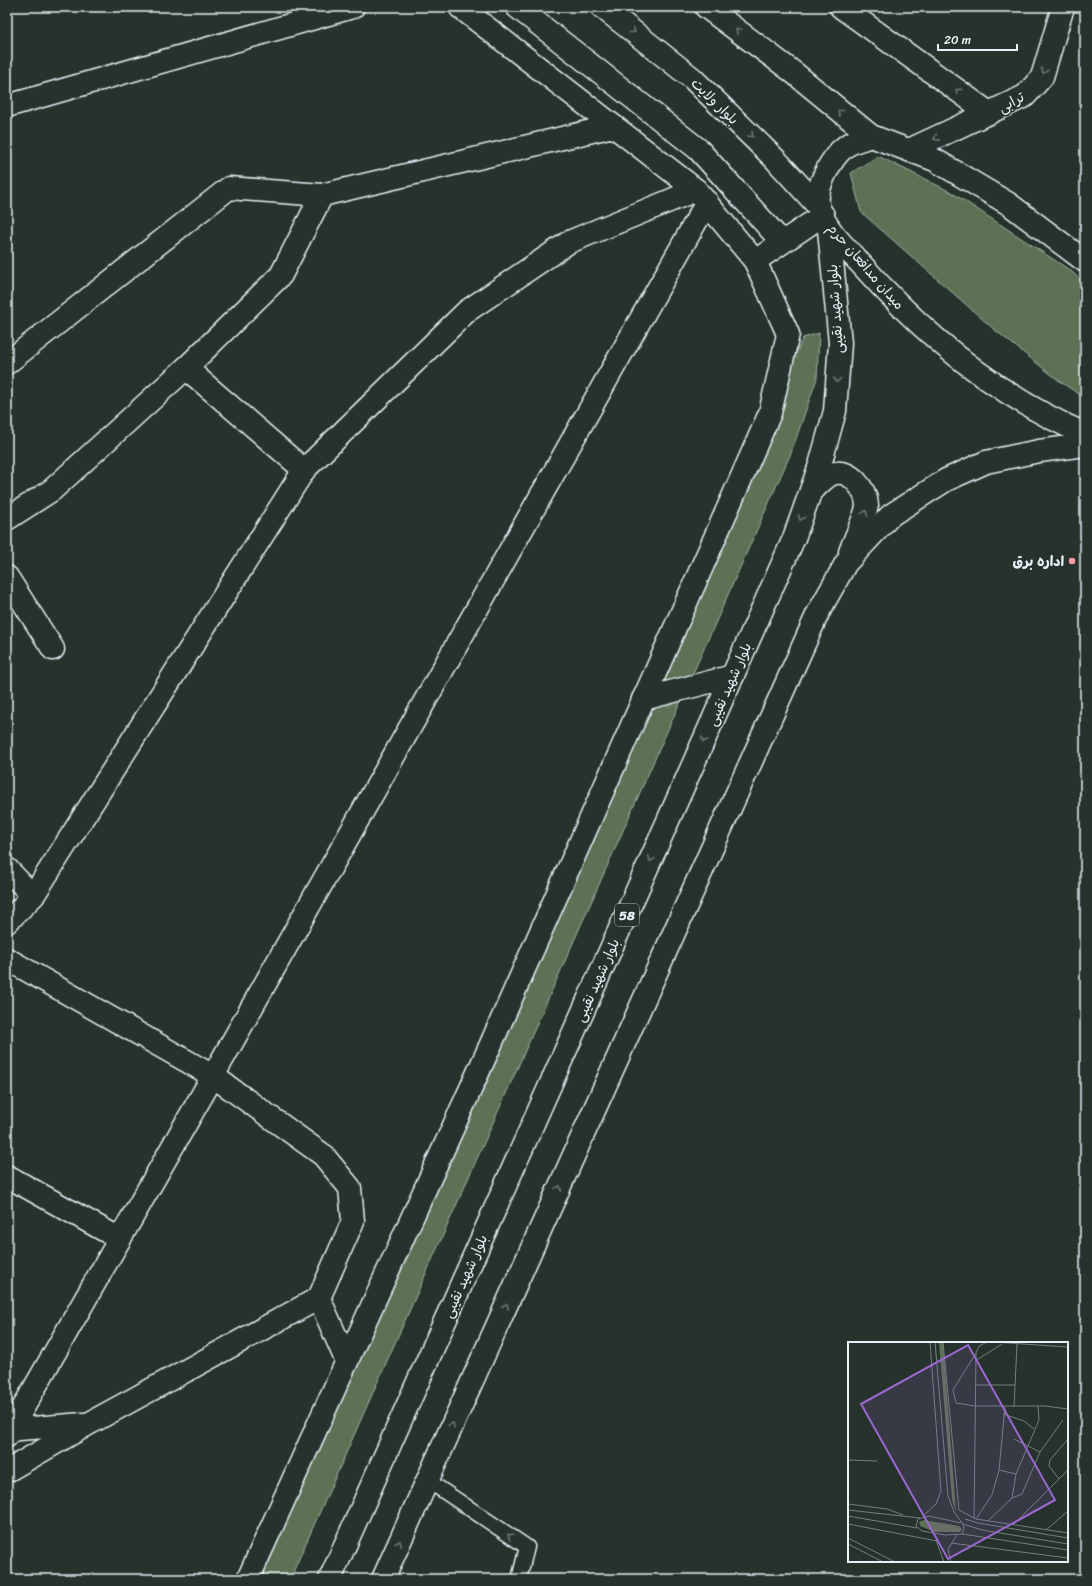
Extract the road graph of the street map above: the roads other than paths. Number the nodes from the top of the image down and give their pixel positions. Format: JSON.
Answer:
{"nodes":[{"id":1,"x":354,"y":7,"type":"edge"},
{"id":2,"x":460,"y":7,"type":"edge"},
{"id":3,"x":517,"y":7,"type":"edge"},
{"id":4,"x":602,"y":7,"type":"edge"},
{"id":5,"x":706,"y":7,"type":"edge"},
{"id":6,"x":841,"y":7,"type":"edge"},
{"id":7,"x":1063,"y":7,"type":"edge"},
{"id":8,"x":7,"y":106,"type":"edge"},
{"id":9,"x":989,"y":113,"type":"junction"},
{"id":10,"x":613,"y":126,"type":"junction"},
{"id":11,"x":871,"y":136,"type":"junction"},
{"id":12,"x":909,"y":150,"type":"junction"},
{"id":13,"x":322,"y":195,"type":"junction"},
{"id":14,"x":701,"y":196,"type":"junction"},
{"id":15,"x":823,"y":217,"type":"junction"},
{"id":16,"x":782,"y":242,"type":"junction"},
{"id":17,"x":755,"y":261,"type":"junction"},
{"id":18,"x":1085,"y":261,"type":"edge"},
{"id":19,"x":7,"y":363,"type":"edge"},
{"id":20,"x":186,"y":368,"type":"junction"},
{"id":21,"x":1085,"y":434,"type":"edge"},
{"id":22,"x":1085,"y":445,"type":"edge"},
{"id":23,"x":304,"y":470,"type":"junction"},
{"id":24,"x":810,"y":492,"type":"junction"},
{"id":25,"x":7,"y":519,"type":"edge"},
{"id":26,"x":846,"y":563,"type":"junction"},
{"id":27,"x":7,"y":577,"type":"edge"},
{"id":28,"x":53,"y":649,"type":"dead end"},
{"id":29,"x":733,"y":676,"type":"junction"},
{"id":30,"x":643,"y":699,"type":"junction"},
{"id":31,"x":7,"y":869,"type":"edge"},
{"id":32,"x":33,"y":896,"type":"junction"},
{"id":33,"x":7,"y":922,"type":"edge"},
{"id":34,"x":7,"y":958,"type":"edge"},
{"id":35,"x":213,"y":1076,"type":"junction"},
{"id":36,"x":7,"y":1176,"type":"edge"},
{"id":37,"x":120,"y":1239,"type":"junction"},
{"id":38,"x":319,"y":1298,"type":"junction"},
{"id":39,"x":347,"y":1362,"type":"junction"},
{"id":40,"x":90,"y":1423,"type":"junction"},
{"id":41,"x":8,"y":1432,"type":"edge"},
{"id":42,"x":7,"y":1471,"type":"edge"},
{"id":43,"x":428,"y":1480,"type":"junction"},
{"id":44,"x":248,"y":1579,"type":"edge"},
{"id":45,"x":330,"y":1579,"type":"edge"},
{"id":46,"x":383,"y":1579,"type":"edge"},
{"id":47,"x":519,"y":1579,"type":"edge"}],
"edges":[{"from":1,"to":8,"type":"street"},
{"from":2,"to":10,"type":"street"},
{"from":3,"to":16,"type":"street"},
{"from":4,"to":15,"type":"street","name":"بلوار ولایت","one_way":true},
{"from":11,"to":5,"type":"street","one_way":true},
{"from":9,"to":6,"type":"street","one_way":true},
{"from":7,"to":9,"type":"street","name":"ترابی","one_way":true},
{"from":9,"to":12,"type":"street","name":"ترابی","one_way":true},
{"from":10,"to":13,"type":"street"},
{"from":10,"to":14,"type":"street"},
{"from":11,"to":12,"type":"street"},
{"from":11,"to":15,"type":"street"},
{"from":12,"to":18,"type":"street"},
{"from":13,"to":19,"type":"street"},
{"from":13,"to":20,"type":"street"},
{"from":14,"to":17,"type":"street"},
{"from":14,"to":23,"type":"street"},
{"from":14,"to":35,"type":"street"},
{"from":15,"to":16,"type":"street"},
{"from":15,"to":21,"type":"street","name":"میدان مدافعان حرم"},
{"from":15,"to":24,"type":"street","name":"بلوار شهید نقیبی","number":"58","one_way":true},
{"from":16,"to":17,"type":"street"},
{"from":17,"to":30,"type":"street"},
{"from":20,"to":23,"type":"street"},
{"from":20,"to":25,"type":"street"},
{"from":22,"to":26,"type":"street"},
{"from":23,"to":32,"type":"street"},
{"from":26,"to":24,"type":"street","one_way":true},
{"from":24,"to":29,"type":"street","name":"بلوار شهید نقیبی","number":"58","one_way":true},
{"from":43,"to":26,"type":"street","one_way":true},
{"from":27,"to":28,"type":"street"},
{"from":29,"to":30,"type":"street"},
{"from":29,"to":45,"type":"street","name":"بلوار شهید نقیبی","number":"58","one_way":true},
{"from":30,"to":39,"type":"street"},
{"from":31,"to":32,"type":"street"},
{"from":32,"to":33,"type":"street"},
{"from":34,"to":35,"type":"street"},
{"from":35,"to":37,"type":"street"},
{"from":35,"to":38,"type":"street"},
{"from":36,"to":37,"type":"street"},
{"from":37,"to":41,"type":"street"},
{"from":38,"to":39,"type":"street"},
{"from":38,"to":40,"type":"street"},
{"from":39,"to":44,"type":"street"},
{"from":40,"to":41,"type":"street"},
{"from":40,"to":42,"type":"street"},
{"from":46,"to":43,"type":"street","one_way":true},
{"from":47,"to":43,"type":"lane","one_way":true}]}
